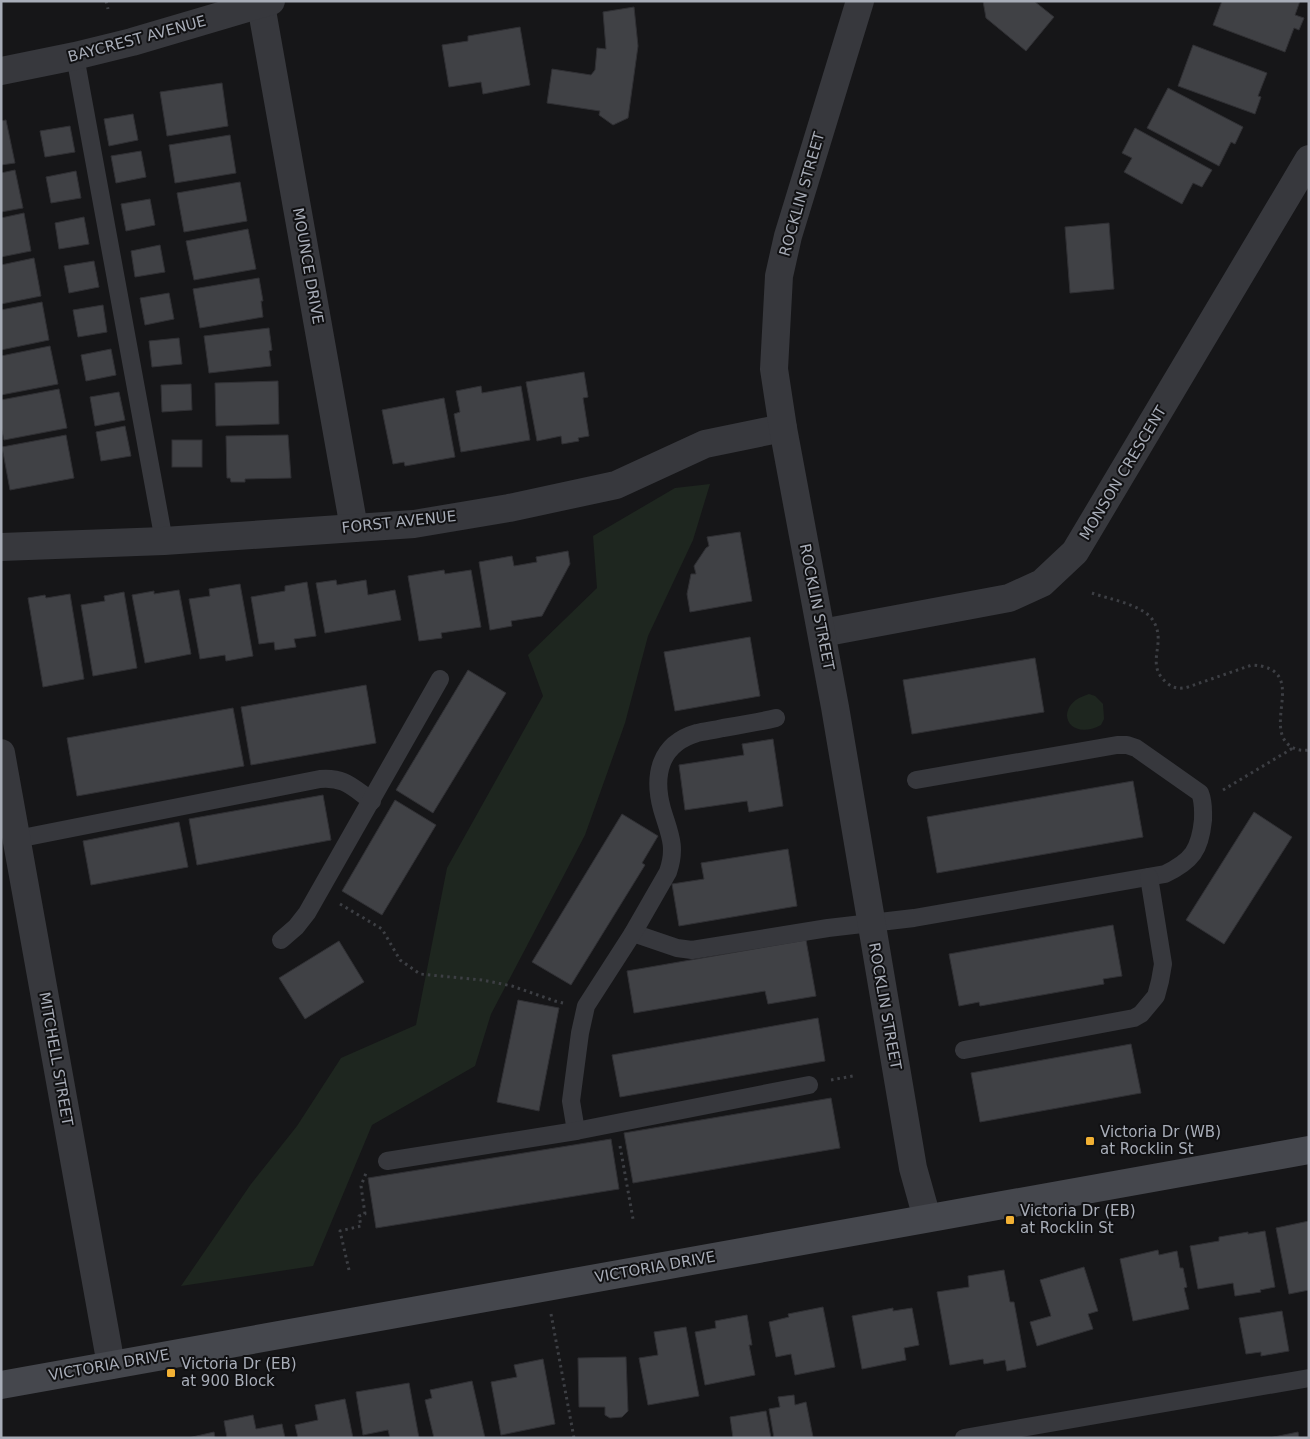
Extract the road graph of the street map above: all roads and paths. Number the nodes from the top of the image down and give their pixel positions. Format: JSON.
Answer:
{"nodes":[{"id":1,"x":106,"y":1,"type":"edge"},
{"id":2,"x":860,"y":1,"type":"edge"},
{"id":3,"x":266,"y":3,"type":"edge"},
{"id":4,"x":108,"y":9,"type":"dead end"},
{"id":5,"x":76,"y":56,"type":"junction"},
{"id":6,"x":1,"y":71,"type":"edge"},
{"id":7,"x":1309,"y":159,"type":"edge"},
{"id":8,"x":783,"y":428,"type":"junction"},
{"id":9,"x":354,"y":528,"type":"junction"},
{"id":10,"x":164,"y":541,"type":"junction"},
{"id":11,"x":1,"y":547,"type":"edge"},
{"id":12,"x":1092,"y":593,"type":"dead end"},
{"id":13,"x":822,"y":633,"type":"junction"},
{"id":14,"x":440,"y":679,"type":"dead end"},
{"id":15,"x":776,"y":718,"type":"dead end"},
{"id":16,"x":1293,"y":748,"type":"junction"},
{"id":17,"x":1309,"y":750,"type":"edge"},
{"id":18,"x":1,"y":752,"type":"edge"},
{"id":19,"x":916,"y":780,"type":"dead end"},
{"id":20,"x":372,"y":801,"type":"junction"},
{"id":21,"x":1204,"y":802,"type":"junction"},
{"id":22,"x":17,"y":839,"type":"junction"},
{"id":23,"x":1149,"y":877,"type":"junction"},
{"id":24,"x":320,"y":892,"type":"junction"},
{"id":25,"x":871,"y":922,"type":"junction"},
{"id":26,"x":633,"y":933,"type":"junction"},
{"id":27,"x":281,"y":940,"type":"dead end"},
{"id":28,"x":586,"y":1006,"type":"junction"},
{"id":29,"x":964,"y":1050,"type":"dead end"},
{"id":30,"x":809,"y":1085,"type":"dead end"},
{"id":31,"x":576,"y":1131,"type":"junction"},
{"id":32,"x":620,"y":1149,"type":"dead end"},
{"id":33,"x":1309,"y":1150,"type":"edge"},
{"id":34,"x":387,"y":1162,"type":"dead end"},
{"id":35,"x":361,"y":1186,"type":"dead end"},
{"id":36,"x":926,"y":1218,"type":"junction"},
{"id":37,"x":633,"y":1219,"type":"dead end"},
{"id":38,"x":349,"y":1270,"type":"dead end"},
{"id":39,"x":546,"y":1287,"type":"junction"},
{"id":40,"x":111,"y":1365,"type":"junction"},
{"id":41,"x":1309,"y":1378,"type":"edge"},
{"id":42,"x":1,"y":1385,"type":"edge"},
{"id":43,"x":574,"y":1438,"type":"edge"},
{"id":44,"x":964,"y":1438,"type":"edge"}],
"edges":[{"from":1,"to":4,"type":"path"},
{"from":2,"to":8,"type":"street","name":"ROCKLIN STREET"},
{"from":3,"to":5,"type":"street","name":"BAYCREST AVENUE"},
{"from":3,"to":9,"type":"street","name":"MOUNCE DRIVE"},
{"from":5,"to":6,"type":"street","name":"BAYCREST AVENUE"},
{"from":5,"to":10,"type":"lane"},
{"from":7,"to":13,"type":"street","name":"MONSON CRESCENT"},
{"from":8,"to":9,"type":"street","name":"FORST AVENUE"},
{"from":8,"to":13,"type":"street","name":"ROCKLIN STREET"},
{"from":9,"to":10,"type":"street","name":"FORST AVENUE"},
{"from":10,"to":11,"type":"street","name":"FORST AVENUE"},
{"from":12,"to":16,"type":"path"},
{"from":13,"to":25,"type":"street","name":"ROCKLIN STREET"},
{"from":14,"to":20,"type":"lane"},
{"from":15,"to":26,"type":"lane"},
{"from":16,"to":17,"type":"path"},
{"from":16,"to":21,"type":"path"},
{"from":18,"to":22,"type":"street","name":"MITCHELL STREET"},
{"from":19,"to":21,"type":"lane"},
{"from":20,"to":22,"type":"lane"},
{"from":20,"to":24,"type":"lane"},
{"from":21,"to":23,"type":"lane"},
{"from":22,"to":40,"type":"street","name":"MITCHELL STREET"},
{"from":23,"to":25,"type":"lane"},
{"from":23,"to":29,"type":"lane"},
{"from":24,"to":27,"type":"lane"},
{"from":24,"to":28,"type":"path"},
{"from":25,"to":26,"type":"lane"},
{"from":25,"to":36,"type":"street","name":"ROCKLIN STREET"},
{"from":26,"to":28,"type":"lane"},
{"from":28,"to":31,"type":"lane"},
{"from":30,"to":31,"type":"lane"},
{"from":31,"to":34,"type":"lane"},
{"from":32,"to":37,"type":"path"},
{"from":33,"to":36,"type":"main road","name":"VICTORIA DRIVE"},
{"from":35,"to":38,"type":"path"},
{"from":36,"to":39,"type":"main road","name":"VICTORIA DRIVE"},
{"from":39,"to":40,"type":"main road","name":"VICTORIA DRIVE"},
{"from":39,"to":43,"type":"path"},
{"from":40,"to":42,"type":"main road","name":"VICTORIA DRIVE"},
{"from":41,"to":44,"type":"lane"}]}
